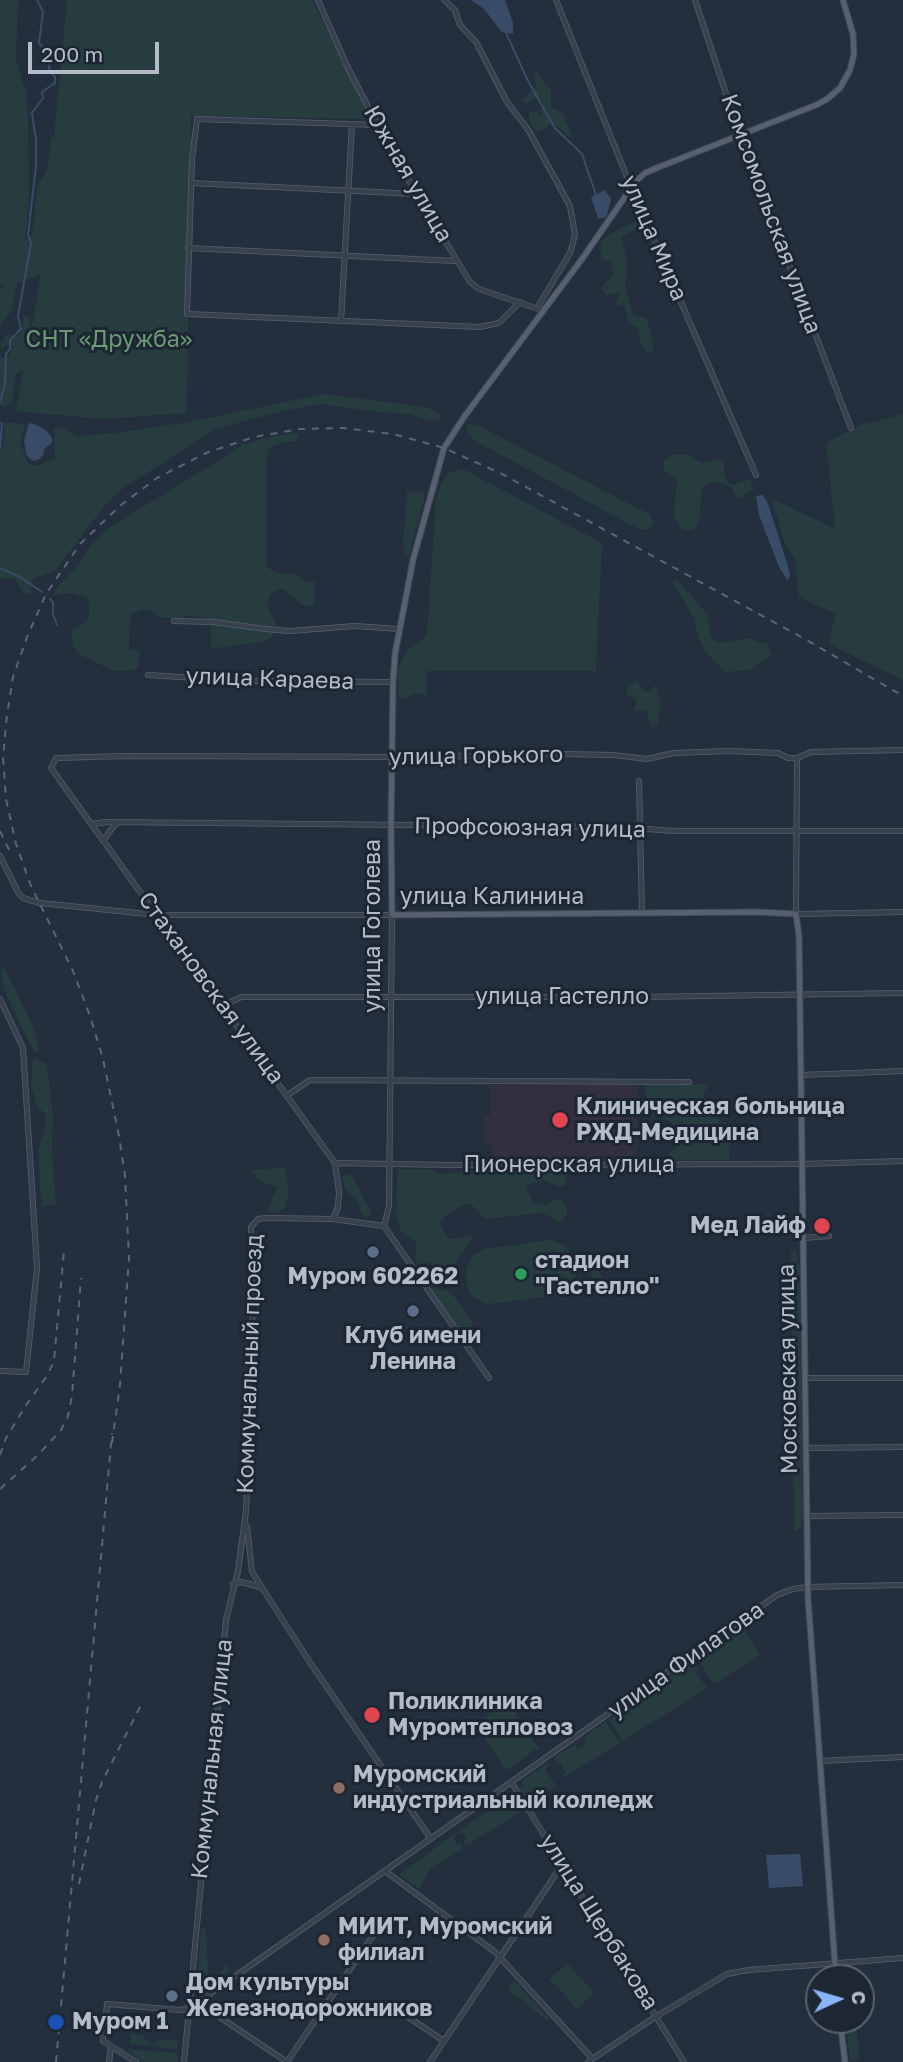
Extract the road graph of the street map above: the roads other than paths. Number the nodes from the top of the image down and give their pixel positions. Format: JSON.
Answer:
{"nodes":[{"id":1,"x":318,"y":0,"type":"edge"},
{"id":2,"x":444,"y":0,"type":"edge"},
{"id":3,"x":555,"y":0,"type":"edge"},
{"id":4,"x":695,"y":0,"type":"edge"},
{"id":5,"x":844,"y":0,"type":"edge"},
{"id":6,"x":352,"y":124,"type":"junction"},
{"id":7,"x":378,"y":125,"type":"junction"},
{"id":8,"x":740,"y":136,"type":"junction"},
{"id":9,"x":191,"y":183,"type":"junction"},
{"id":10,"x":631,"y":187,"type":"junction"},
{"id":11,"x":347,"y":190,"type":"junction"},
{"id":12,"x":416,"y":194,"type":"junction"},
{"id":13,"x":188,"y":248,"type":"junction"},
{"id":14,"x":345,"y":256,"type":"junction"},
{"id":15,"x":457,"y":261,"type":"junction"},
{"id":16,"x":520,"y":302,"type":"junction"},
{"id":17,"x":537,"y":308,"type":"junction"},
{"id":18,"x":544,"y":311,"type":"junction"},
{"id":19,"x":341,"y":321,"type":"junction"},
{"id":20,"x":852,"y":428,"type":"dead end"},
{"id":21,"x":756,"y":475,"type":"dead end"},
{"id":22,"x":174,"y":621,"type":"dead end"},
{"id":23,"x":399,"y":629,"type":"junction"},
{"id":24,"x":148,"y":675,"type":"dead end"},
{"id":25,"x":393,"y":682,"type":"junction"},
{"id":26,"x":903,"y":750,"type":"edge"},
{"id":27,"x":391,"y":757,"type":"junction"},
{"id":28,"x":796,"y":758,"type":"junction"},
{"id":29,"x":51,"y":768,"type":"joint"},
{"id":30,"x":639,"y":781,"type":"dead end"},
{"id":31,"x":116,"y":823,"type":"junction"},
{"id":32,"x":92,"y":824,"type":"junction"},
{"id":33,"x":391,"y":825,"type":"junction"},
{"id":34,"x":639,"y":830,"type":"junction"},
{"id":35,"x":903,"y":831,"type":"edge"},
{"id":36,"x":796,"y":832,"type":"junction"},
{"id":37,"x":103,"y":841,"type":"junction"},
{"id":38,"x":0,"y":856,"type":"edge"},
{"id":39,"x":903,"y":912,"type":"edge"},
{"id":40,"x":642,"y":913,"type":"junction"},
{"id":41,"x":157,"y":915,"type":"junction"},
{"id":42,"x":392,"y":915,"type":"junction"},
{"id":43,"x":796,"y":915,"type":"junction"},
{"id":44,"x":903,"y":993,"type":"edge"},
{"id":45,"x":800,"y":995,"type":"junction"},
{"id":46,"x":391,"y":997,"type":"junction"},
{"id":47,"x":0,"y":999,"type":"edge"},
{"id":48,"x":223,"y":1006,"type":"junction"},
{"id":49,"x":903,"y":1071,"type":"edge"},
{"id":50,"x":801,"y":1075,"type":"junction"},
{"id":51,"x":390,"y":1081,"type":"junction"},
{"id":52,"x":689,"y":1082,"type":"dead end"},
{"id":53,"x":288,"y":1096,"type":"junction"},
{"id":54,"x":903,"y":1161,"type":"edge"},
{"id":55,"x":335,"y":1163,"type":"junction"},
{"id":56,"x":802,"y":1164,"type":"junction"},
{"id":57,"x":390,"y":1165,"type":"junction"},
{"id":58,"x":333,"y":1219,"type":"junction"},
{"id":59,"x":384,"y":1226,"type":"junction"},
{"id":60,"x":829,"y":1236,"type":"dead end"},
{"id":61,"x":804,"y":1238,"type":"junction"},
{"id":62,"x":0,"y":1370,"type":"edge"},
{"id":63,"x":489,"y":1378,"type":"dead end"},
{"id":64,"x":806,"y":1378,"type":"junction"},
{"id":65,"x":903,"y":1378,"type":"edge"},
{"id":66,"x":903,"y":1447,"type":"edge"},
{"id":67,"x":806,"y":1448,"type":"junction"},
{"id":68,"x":246,"y":1511,"type":"junction"},
{"id":69,"x":903,"y":1515,"type":"edge"},
{"id":70,"x":807,"y":1516,"type":"junction"},
{"id":71,"x":233,"y":1584,"type":"junction"},
{"id":72,"x":903,"y":1585,"type":"edge"},
{"id":73,"x":807,"y":1587,"type":"junction"},
{"id":74,"x":261,"y":1588,"type":"junction"},
{"id":75,"x":903,"y":1757,"type":"edge"},
{"id":76,"x":820,"y":1761,"type":"junction"},
{"id":77,"x":512,"y":1783,"type":"junction"},
{"id":78,"x":431,"y":1839,"type":"junction"},
{"id":79,"x":562,"y":1864,"type":"junction"},
{"id":80,"x":384,"y":1871,"type":"junction"},
{"id":81,"x":374,"y":1934,"type":"dead end"},
{"id":82,"x":500,"y":1957,"type":"junction"},
{"id":83,"x":903,"y":1958,"type":"edge"},
{"id":84,"x":834,"y":1964,"type":"joint"},
{"id":85,"x":805,"y":1967,"type":"edge"},
{"id":86,"x":197,"y":2002,"type":"junction"},
{"id":87,"x":393,"y":2007,"type":"dead end"},
{"id":88,"x":190,"y":2008,"type":"junction"},
{"id":89,"x":656,"y":2016,"type":"junction"},
{"id":90,"x":842,"y":2034,"type":"edge"},
{"id":91,"x":443,"y":2041,"type":"junction"},
{"id":92,"x":111,"y":2047,"type":"junction"},
{"id":93,"x":590,"y":2060,"type":"edge"},
{"id":94,"x":109,"y":2062,"type":"edge"},
{"id":95,"x":136,"y":2062,"type":"edge"},
{"id":96,"x":184,"y":2062,"type":"edge"},
{"id":97,"x":287,"y":2062,"type":"edge"},
{"id":98,"x":430,"y":2062,"type":"edge"},
{"id":99,"x":684,"y":2062,"type":"edge"},
{"id":100,"x":845,"y":2062,"type":"edge"}],
"edges":[{"from":1,"to":7,"type":"street","name":"Южная улица"},
{"from":2,"to":17,"type":"street"},
{"from":3,"to":10,"type":"street","name":"улица Мира"},
{"from":4,"to":8,"type":"street","name":"Комсомольская улица"},
{"from":5,"to":8,"type":"main road"},
{"from":6,"to":7,"type":"street"},
{"from":6,"to":9,"type":"street"},
{"from":6,"to":11,"type":"street"},
{"from":7,"to":12,"type":"street","name":"Южная улица"},
{"from":8,"to":10,"type":"main road"},
{"from":8,"to":20,"type":"street","name":"Комсомольская улица"},
{"from":9,"to":11,"type":"street"},
{"from":9,"to":13,"type":"street"},
{"from":10,"to":18,"type":"main road","name":"улица Гоголева"},
{"from":10,"to":21,"type":"street","name":"улица Мира"},
{"from":11,"to":12,"type":"street"},
{"from":11,"to":14,"type":"street"},
{"from":12,"to":15,"type":"street","name":"Южная улица"},
{"from":13,"to":14,"type":"street"},
{"from":13,"to":19,"type":"street"},
{"from":14,"to":15,"type":"street"},
{"from":14,"to":19,"type":"street"},
{"from":15,"to":16,"type":"street","name":"Южная улица"},
{"from":16,"to":17,"type":"street","name":"Южная улица"},
{"from":16,"to":19,"type":"street"},
{"from":17,"to":18,"type":"street","name":"Южная улица"},
{"from":18,"to":23,"type":"main road","name":"улица Гоголева"},
{"from":22,"to":23,"type":"street"},
{"from":23,"to":25,"type":"main road","name":"улица Гоголева"},
{"from":24,"to":25,"type":"street","name":"улица Караева"},
{"from":25,"to":27,"type":"main road","name":"улица Гоголева"},
{"from":26,"to":28,"type":"street","name":"улица Горького"},
{"from":27,"to":28,"type":"street","name":"улица Горького"},
{"from":27,"to":29,"type":"street","name":"улица Горького"},
{"from":27,"to":33,"type":"main road","name":"улица Гоголева"},
{"from":28,"to":36,"type":"street","name":"Московская улица"},
{"from":29,"to":32,"type":"street","name":"Стахановская улица"},
{"from":30,"to":34,"type":"street"},
{"from":31,"to":32,"type":"street","name":"Профсоюзная улица"},
{"from":31,"to":33,"type":"street","name":"Профсоюзная улица"},
{"from":31,"to":37,"type":"street"},
{"from":32,"to":37,"type":"street","name":"Стахановская улица"},
{"from":33,"to":34,"type":"street","name":"Профсоюзная улица"},
{"from":33,"to":42,"type":"main road","name":"улица Гоголева"},
{"from":34,"to":36,"type":"street","name":"Профсоюзная улица"},
{"from":34,"to":40,"type":"street"},
{"from":35,"to":36,"type":"street","name":"Профсоюзная улица"},
{"from":36,"to":43,"type":"street","name":"Московская улица"},
{"from":37,"to":41,"type":"street","name":"Стахановская улица"},
{"from":38,"to":41,"type":"street","name":"улица Калинина"},
{"from":39,"to":43,"type":"street","name":"улица Калинина"},
{"from":40,"to":42,"type":"main road","name":"улица Калинина"},
{"from":40,"to":43,"type":"main road","name":"улица Калинина"},
{"from":41,"to":42,"type":"street","name":"улица Калинина"},
{"from":41,"to":48,"type":"street","name":"Стахановская улица"},
{"from":42,"to":46,"type":"street","name":"улица Гоголева"},
{"from":43,"to":45,"type":"main road","name":"Московская улица"},
{"from":44,"to":45,"type":"street","name":"улица Гастелло"},
{"from":45,"to":46,"type":"street","name":"улица Гастелло"},
{"from":45,"to":50,"type":"main road","name":"Московская улица"},
{"from":46,"to":48,"type":"street","name":"улица Гастелло"},
{"from":46,"to":51,"type":"street","name":"улица Гоголева"},
{"from":47,"to":62,"type":"street"},
{"from":48,"to":53,"type":"street","name":"Стахановская улица"},
{"from":49,"to":50,"type":"street"},
{"from":50,"to":56,"type":"main road","name":"Московская улица"},
{"from":51,"to":52,"type":"street"},
{"from":51,"to":53,"type":"street"},
{"from":51,"to":57,"type":"street","name":"улица Гоголева"},
{"from":53,"to":55,"type":"street","name":"Стахановская улица"},
{"from":54,"to":56,"type":"street","name":"Пионерская улица"},
{"from":55,"to":57,"type":"street","name":"Пионерская улица"},
{"from":55,"to":58,"type":"street"},
{"from":56,"to":57,"type":"street","name":"Пионерская улица"},
{"from":56,"to":61,"type":"main road","name":"Московская улица"},
{"from":57,"to":59,"type":"street","name":"улица Гоголева"},
{"from":58,"to":59,"type":"street","name":"Коммунальный проезд"},
{"from":58,"to":68,"type":"street","name":"Коммунальный проезд"},
{"from":59,"to":63,"type":"street"},
{"from":60,"to":61,"type":"street"},
{"from":61,"to":64,"type":"main road","name":"Московская улица"},
{"from":64,"to":65,"type":"street"},
{"from":64,"to":67,"type":"main road","name":"Московская улица"},
{"from":66,"to":67,"type":"street"},
{"from":67,"to":70,"type":"main road","name":"Московская улица"},
{"from":68,"to":71,"type":"street","name":"Коммунальная улица"},
{"from":68,"to":74,"type":"street"},
{"from":69,"to":70,"type":"street"},
{"from":70,"to":73,"type":"main road","name":"Московская улица"},
{"from":71,"to":74,"type":"street"},
{"from":71,"to":88,"type":"street","name":"Коммунальная улица"},
{"from":72,"to":73,"type":"street","name":"улица Филатова"},
{"from":73,"to":76,"type":"main road","name":"Московская улица"},
{"from":73,"to":77,"type":"street","name":"улица Филатова"},
{"from":74,"to":78,"type":"street"},
{"from":75,"to":76,"type":"street"},
{"from":76,"to":84,"type":"main road","name":"Московская улица"},
{"from":77,"to":78,"type":"street","name":"улица Филатова"},
{"from":77,"to":79,"type":"street","name":"улица Щербакова"},
{"from":78,"to":80,"type":"street","name":"улица Филатова"},
{"from":79,"to":82,"type":"street"},
{"from":79,"to":89,"type":"street","name":"улица Щербакова"},
{"from":80,"to":82,"type":"street"},
{"from":80,"to":86,"type":"street","name":"улица Филатова"},
{"from":81,"to":97,"type":"street"},
{"from":82,"to":91,"type":"street"},
{"from":82,"to":93,"type":"street"},
{"from":83,"to":84,"type":"street"},
{"from":85,"to":89,"type":"street"},
{"from":86,"to":88,"type":"street","name":"улица Филатова"},
{"from":86,"to":97,"type":"street"},
{"from":87,"to":91,"type":"street"},
{"from":88,"to":92,"type":"street"},
{"from":88,"to":96,"type":"street","name":"Коммунальная улица"},
{"from":89,"to":93,"type":"street"},
{"from":89,"to":99,"type":"street","name":"улица Щербакова"},
{"from":90,"to":100,"type":"main road"},
{"from":91,"to":98,"type":"street"},
{"from":92,"to":94,"type":"street"},
{"from":92,"to":95,"type":"street"}]}
